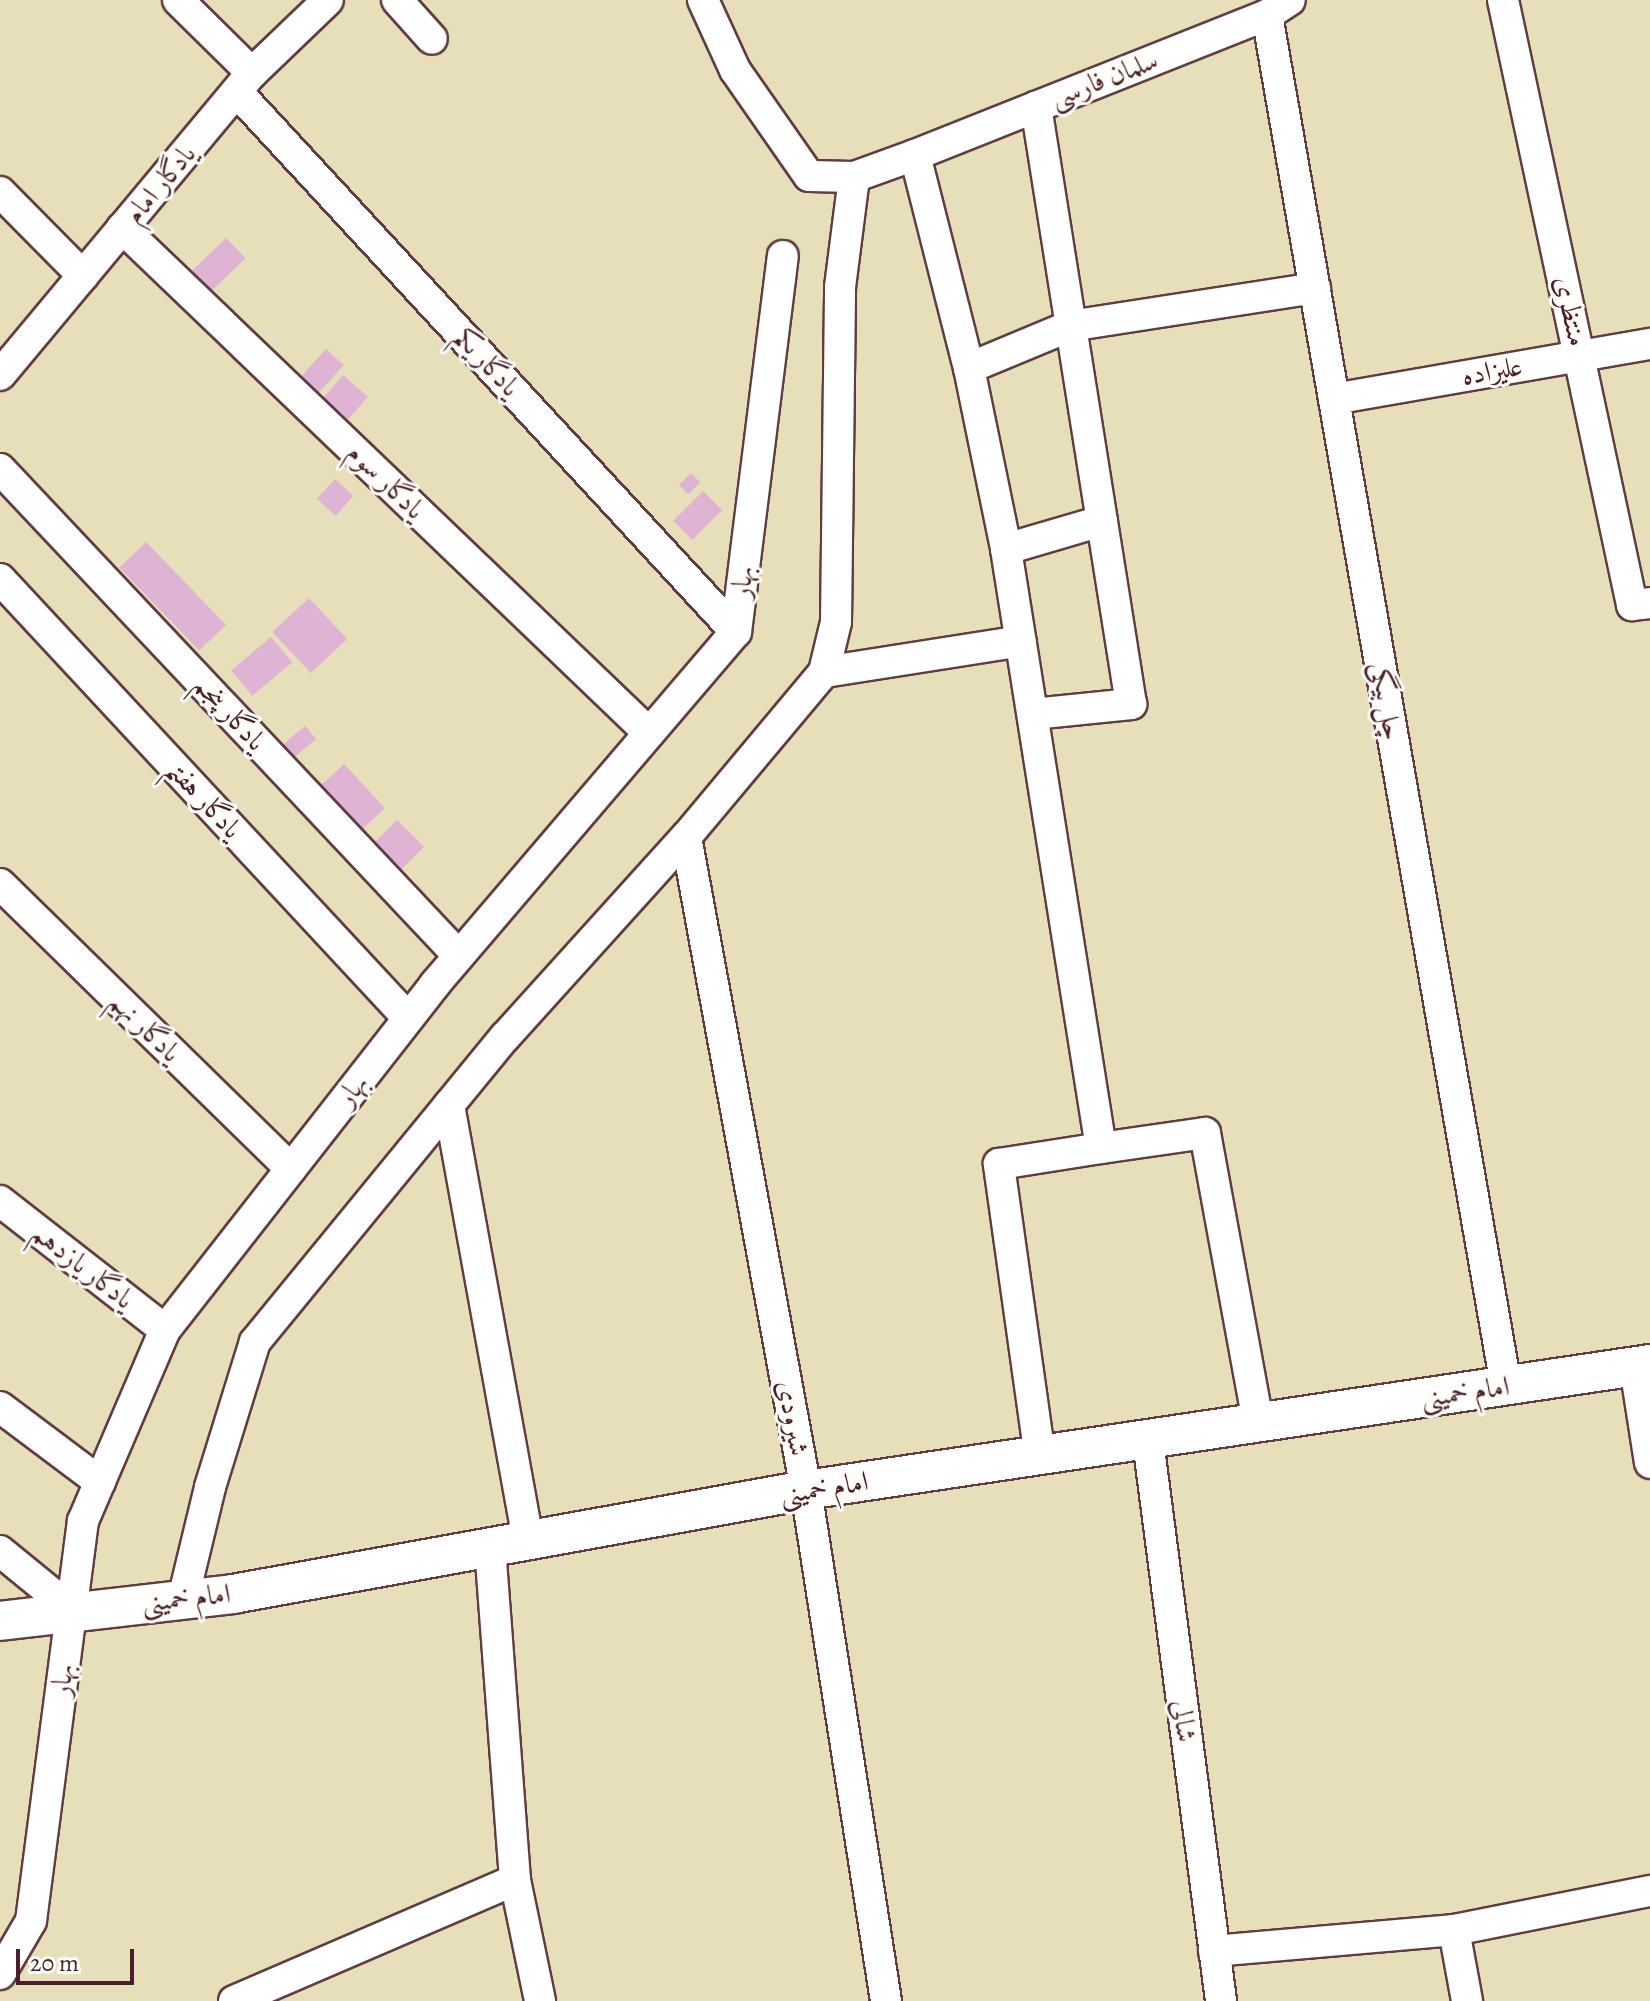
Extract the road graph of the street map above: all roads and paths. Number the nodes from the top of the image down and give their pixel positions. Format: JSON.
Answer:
{"nodes":[{"id":1,"x":178,"y":0,"type":"edge"},
{"id":2,"x":328,"y":0,"type":"edge"},
{"id":3,"x":397,"y":0,"type":"edge"},
{"id":4,"x":703,"y":0,"type":"edge"},
{"id":5,"x":1503,"y":0,"type":"edge"},
{"id":6,"x":1279,"y":8,"type":"edge"},
{"id":7,"x":432,"y":39,"type":"dead end"},
{"id":8,"x":245,"y":82,"type":"junction"},
{"id":9,"x":1036,"y":106,"type":"junction"},
{"id":10,"x":915,"y":155,"type":"junction"},
{"id":11,"x":854,"y":177,"type":"junction"},
{"id":12,"x":0,"y":192,"type":"edge"},
{"id":13,"x":122,"y":228,"type":"junction"},
{"id":14,"x":783,"y":256,"type":"dead end"},
{"id":15,"x":83,"y":276,"type":"junction"},
{"id":16,"x":1315,"y":288,"type":"junction"},
{"id":17,"x":1070,"y":326,"type":"junction"},
{"id":18,"x":1650,"y":344,"type":"edge"},
{"id":19,"x":1581,"y":356,"type":"junction"},
{"id":20,"x":969,"y":368,"type":"junction"},
{"id":21,"x":0,"y":375,"type":"edge"},
{"id":22,"x":1334,"y":399,"type":"junction"},
{"id":23,"x":0,"y":469,"type":"edge"},
{"id":24,"x":1102,"y":521,"type":"junction"},
{"id":25,"x":1006,"y":549,"type":"junction"},
{"id":26,"x":0,"y":579,"type":"edge"},
{"id":27,"x":1650,"y":603,"type":"edge"},
{"id":28,"x":736,"y":632,"type":"junction"},
{"id":29,"x":1021,"y":641,"type":"junction"},
{"id":30,"x":824,"y":672,"type":"junction"},
{"id":31,"x":1033,"y":714,"type":"junction"},
{"id":32,"x":649,"y":733,"type":"junction"},
{"id":33,"x":686,"y":837,"type":"junction"},
{"id":34,"x":0,"y":884,"type":"edge"},
{"id":35,"x":459,"y":956,"type":"junction"},
{"id":36,"x":408,"y":1018,"type":"junction"},
{"id":37,"x":449,"y":1105,"type":"junction"},
{"id":38,"x":1101,"y":1148,"type":"junction"},
{"id":39,"x":291,"y":1169,"type":"junction"},
{"id":40,"x":0,"y":1201,"type":"edge"},
{"id":41,"x":165,"y":1330,"type":"junction"},
{"id":42,"x":1643,"y":1365,"type":"edge"},
{"id":43,"x":1506,"y":1386,"type":"junction"},
{"id":44,"x":0,"y":1407,"type":"edge"},
{"id":45,"x":1258,"y":1421,"type":"junction"},
{"id":46,"x":1148,"y":1441,"type":"junction"},
{"id":47,"x":1040,"y":1457,"type":"junction"},
{"id":48,"x":1650,"y":1463,"type":"edge"},
{"id":49,"x":100,"y":1482,"type":"junction"},
{"id":50,"x":806,"y":1490,"type":"junction"},
{"id":51,"x":528,"y":1541,"type":"junction"},
{"id":52,"x":490,"y":1547,"type":"junction"},
{"id":53,"x":0,"y":1551,"type":"edge"},
{"id":54,"x":183,"y":1599,"type":"junction"},
{"id":55,"x":72,"y":1610,"type":"junction"},
{"id":56,"x":0,"y":1621,"type":"edge"},
{"id":57,"x":515,"y":1880,"type":"junction"},
{"id":58,"x":1650,"y":1891,"type":"edge"},
{"id":59,"x":1454,"y":1930,"type":"junction"},
{"id":60,"x":1214,"y":1951,"type":"junction"},
{"id":61,"x":0,"y":1974,"type":"edge"},
{"id":62,"x":239,"y":1999,"type":"edge"},
{"id":63,"x":540,"y":2001,"type":"edge"},
{"id":64,"x":886,"y":2001,"type":"edge"},
{"id":65,"x":1221,"y":2001,"type":"edge"},
{"id":66,"x":1467,"y":2001,"type":"edge"}],
"edges":[{"from":1,"to":8,"type":"street","name":"یادگار یکم"},
{"from":2,"to":8,"type":"street","name":"یادگار امام"},
{"from":3,"to":7,"type":"street"},
{"from":4,"to":11,"type":"street"},
{"from":5,"to":19,"type":"street","name":"منتظری"},
{"from":6,"to":9,"type":"street","name":"سلمان فارسی"},
{"from":6,"to":16,"type":"street","name":"چل بیگی"},
{"from":8,"to":13,"type":"street","name":"یادگار امام"},
{"from":8,"to":28,"type":"street","name":"یادگار یکم"},
{"from":9,"to":10,"type":"street","name":"سلمان فارسی"},
{"from":9,"to":17,"type":"street"},
{"from":10,"to":11,"type":"street","name":"سلمان فارسی"},
{"from":10,"to":20,"type":"street"},
{"from":11,"to":30,"type":"street"},
{"from":12,"to":15,"type":"street"},
{"from":13,"to":15,"type":"street","name":"یادگار امام"},
{"from":13,"to":32,"type":"street","name":"یادگار سوم"},
{"from":14,"to":28,"type":"street","name":"بهار"},
{"from":15,"to":21,"type":"street","name":"یادگار امام"},
{"from":16,"to":17,"type":"street"},
{"from":16,"to":22,"type":"street","name":"چل بیگی"},
{"from":17,"to":20,"type":"street"},
{"from":17,"to":24,"type":"street"},
{"from":18,"to":19,"type":"street","name":"علیزاده"},
{"from":19,"to":22,"type":"street","name":"علیزاده"},
{"from":19,"to":27,"type":"street","name":"منتظری"},
{"from":20,"to":25,"type":"street"},
{"from":22,"to":43,"type":"street","name":"چل بیگی"},
{"from":23,"to":35,"type":"street","name":"یادگار پنجم"},
{"from":24,"to":25,"type":"street"},
{"from":24,"to":31,"type":"street"},
{"from":25,"to":29,"type":"street"},
{"from":26,"to":36,"type":"street","name":"یادگار هفتم"},
{"from":28,"to":32,"type":"street","name":"بهار"},
{"from":29,"to":30,"type":"street"},
{"from":29,"to":31,"type":"street"},
{"from":30,"to":33,"type":"street"},
{"from":31,"to":38,"type":"street"},
{"from":32,"to":35,"type":"street","name":"بهار"},
{"from":33,"to":37,"type":"street"},
{"from":33,"to":50,"type":"street","name":"شیرودی"},
{"from":34,"to":39,"type":"street","name":"یادگار نهم"},
{"from":35,"to":36,"type":"street","name":"بهار"},
{"from":36,"to":39,"type":"street","name":"بهار"},
{"from":37,"to":51,"type":"street"},
{"from":37,"to":54,"type":"street"},
{"from":38,"to":45,"type":"street"},
{"from":38,"to":47,"type":"street"},
{"from":39,"to":41,"type":"street","name":"بهار"},
{"from":40,"to":41,"type":"street","name":"یادگار یازدهم"},
{"from":41,"to":49,"type":"street","name":"بهار"},
{"from":42,"to":43,"type":"street","name":"امام خمینی"},
{"from":42,"to":48,"type":"street"},
{"from":43,"to":45,"type":"street","name":"امام خمینی"},
{"from":44,"to":49,"type":"street"},
{"from":45,"to":46,"type":"street","name":"امام خمینی"},
{"from":46,"to":47,"type":"street","name":"امام خمینی"},
{"from":46,"to":60,"type":"street","name":"شالی"},
{"from":47,"to":50,"type":"street","name":"امام خمینی"},
{"from":49,"to":55,"type":"street","name":"بهار"},
{"from":50,"to":51,"type":"street","name":"امام خمینی"},
{"from":50,"to":64,"type":"street","name":"شیرودی"},
{"from":51,"to":52,"type":"street","name":"امام خمینی"},
{"from":52,"to":54,"type":"street","name":"امام خمینی"},
{"from":52,"to":57,"type":"street"},
{"from":53,"to":55,"type":"street"},
{"from":54,"to":55,"type":"street","name":"امام خمینی"},
{"from":55,"to":56,"type":"street","name":"امام خمینی"},
{"from":55,"to":61,"type":"street","name":"بهار"},
{"from":57,"to":62,"type":"street"},
{"from":57,"to":63,"type":"street"},
{"from":58,"to":59,"type":"street"},
{"from":59,"to":60,"type":"street"},
{"from":59,"to":66,"type":"street"},
{"from":60,"to":65,"type":"street","name":"شالی"}]}
